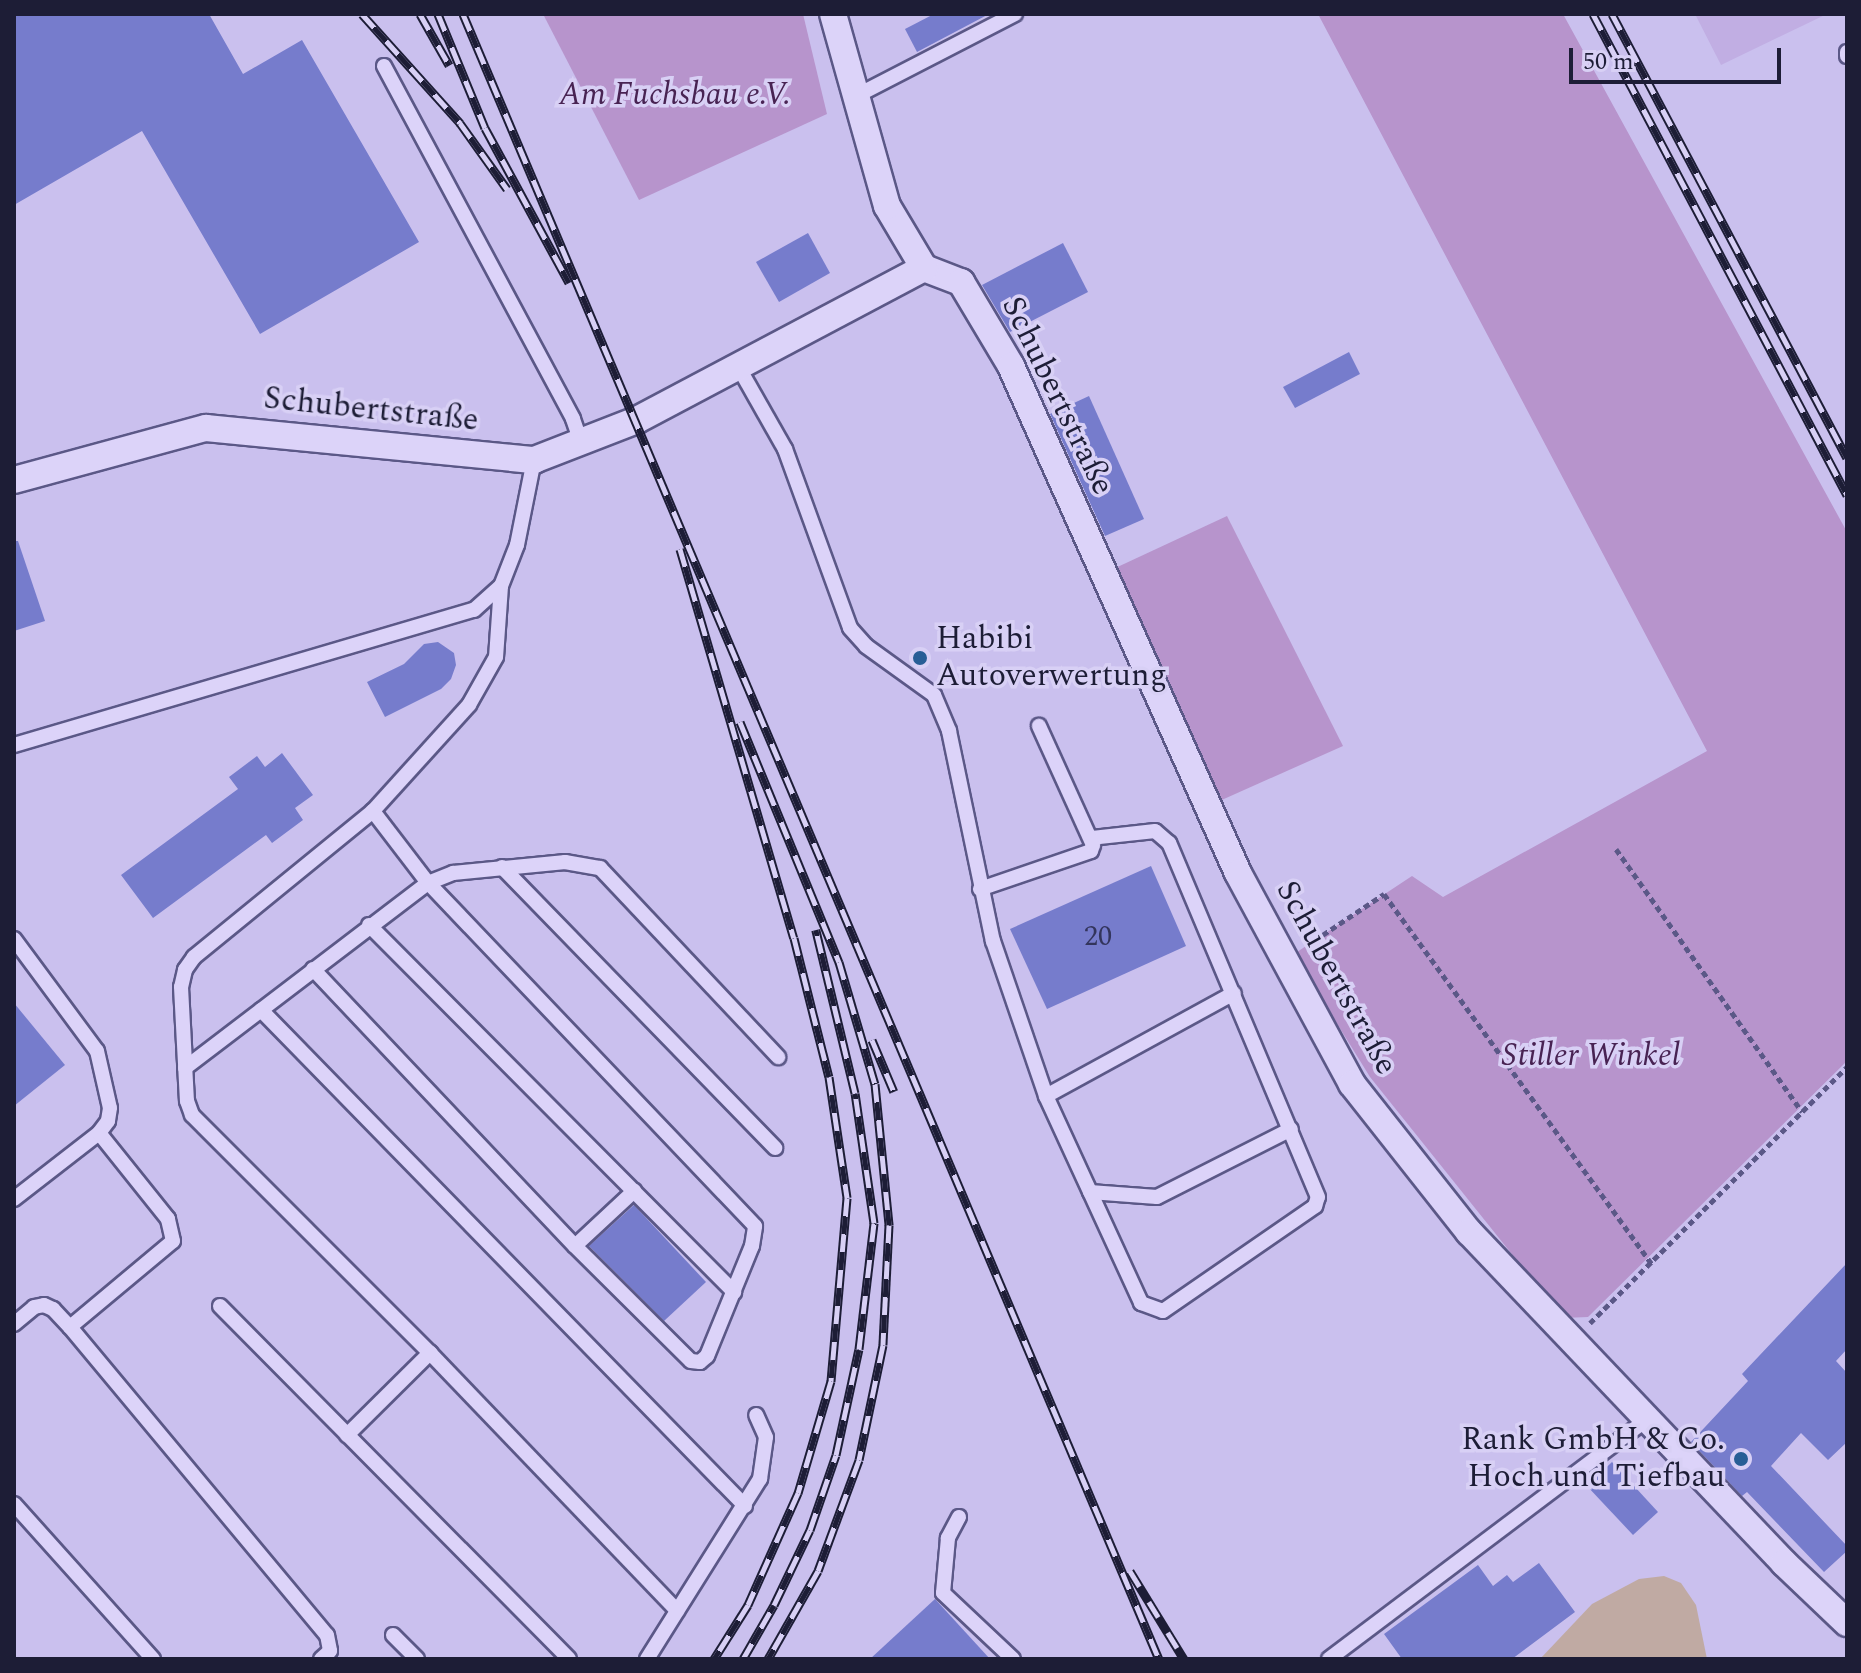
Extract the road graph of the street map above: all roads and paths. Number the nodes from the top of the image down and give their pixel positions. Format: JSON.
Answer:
{"nodes":[{"id":1,"x":833,"y":14,"type":"edge"},
{"id":2,"x":1015,"y":14,"type":"edge"},
{"id":3,"x":384,"y":66,"type":"dead end"},
{"id":4,"x":856,"y":96,"type":"junction"},
{"id":5,"x":924,"y":268,"type":"junction"},
{"id":6,"x":739,"y":368,"type":"junction"},
{"id":7,"x":581,"y":442,"type":"junction"},
{"id":8,"x":534,"y":460,"type":"junction"},
{"id":9,"x":14,"y":480,"type":"edge"},
{"id":10,"x":501,"y":586,"type":"junction"},
{"id":11,"x":1039,"y":726,"type":"dead end"},
{"id":12,"x":14,"y":745,"type":"edge"},
{"id":13,"x":373,"y":811,"type":"junction"},
{"id":14,"x":1092,"y":838,"type":"junction"},
{"id":15,"x":1616,"y":849,"type":"dead end"},
{"id":16,"x":502,"y":867,"type":"junction"},
{"id":17,"x":428,"y":883,"type":"junction"},
{"id":18,"x":980,"y":889,"type":"junction"},
{"id":19,"x":369,"y":925,"type":"junction"},
{"id":20,"x":14,"y":939,"type":"edge"},
{"id":21,"x":1285,"y":959,"type":"junction"},
{"id":22,"x":313,"y":969,"type":"junction"},
{"id":23,"x":1234,"y":993,"type":"junction"},
{"id":24,"x":261,"y":1010,"type":"junction"},
{"id":25,"x":778,"y":1057,"type":"dead end"},
{"id":26,"x":1847,"y":1067,"type":"edge"},
{"id":27,"x":185,"y":1068,"type":"junction"},
{"id":28,"x":1046,"y":1096,"type":"junction"},
{"id":29,"x":1802,"y":1112,"type":"junction"},
{"id":30,"x":1291,"y":1129,"type":"junction"},
{"id":31,"x":99,"y":1133,"type":"junction"},
{"id":32,"x":775,"y":1148,"type":"dead end"},
{"id":33,"x":634,"y":1191,"type":"junction"},
{"id":34,"x":1090,"y":1192,"type":"junction"},
{"id":35,"x":14,"y":1199,"type":"edge"},
{"id":36,"x":575,"y":1246,"type":"junction"},
{"id":37,"x":1652,"y":1264,"type":"junction"},
{"id":38,"x":734,"y":1292,"type":"junction"},
{"id":39,"x":220,"y":1306,"type":"dead end"},
{"id":40,"x":14,"y":1324,"type":"edge"},
{"id":41,"x":70,"y":1327,"type":"junction"},
{"id":42,"x":1572,"y":1340,"type":"junction"},
{"id":43,"x":430,"y":1353,"type":"junction"},
{"id":44,"x":756,"y":1415,"type":"dead end"},
{"id":45,"x":1647,"y":1419,"type":"junction"},
{"id":46,"x":347,"y":1435,"type":"junction"},
{"id":47,"x":14,"y":1504,"type":"edge"},
{"id":48,"x":745,"y":1506,"type":"junction"},
{"id":49,"x":959,"y":1517,"type":"dead end"},
{"id":50,"x":677,"y":1611,"type":"junction"},
{"id":51,"x":1847,"y":1623,"type":"edge"},
{"id":52,"x":393,"y":1635,"type":"dead end"},
{"id":53,"x":153,"y":1659,"type":"edge"},
{"id":54,"x":321,"y":1659,"type":"edge"},
{"id":55,"x":417,"y":1659,"type":"edge"},
{"id":56,"x":569,"y":1659,"type":"edge"},
{"id":57,"x":647,"y":1659,"type":"edge"},
{"id":58,"x":1013,"y":1659,"type":"edge"},
{"id":59,"x":1329,"y":1659,"type":"edge"}],
"edges":[{"from":1,"to":4,"type":"street"},
{"from":2,"to":4,"type":"lane"},
{"from":3,"to":7,"type":"lane"},
{"from":4,"to":5,"type":"street"},
{"from":5,"to":6,"type":"street","name":"Schubertstraße"},
{"from":5,"to":21,"type":"street","name":"Schubertstraße"},
{"from":6,"to":7,"type":"street","name":"Schubertstraße"},
{"from":6,"to":18,"type":"lane"},
{"from":7,"to":8,"type":"street","name":"Schubertstraße"},
{"from":8,"to":9,"type":"street","name":"Schubertstraße"},
{"from":8,"to":10,"type":"lane"},
{"from":10,"to":12,"type":"lane"},
{"from":10,"to":13,"type":"lane"},
{"from":11,"to":14,"type":"lane"},
{"from":13,"to":17,"type":"lane"},
{"from":13,"to":27,"type":"lane"},
{"from":14,"to":18,"type":"lane"},
{"from":14,"to":23,"type":"lane"},
{"from":15,"to":29,"type":"path"},
{"from":16,"to":17,"type":"lane"},
{"from":16,"to":25,"type":"lane"},
{"from":16,"to":32,"type":"lane"},
{"from":17,"to":19,"type":"lane"},
{"from":17,"to":38,"type":"lane"},
{"from":18,"to":28,"type":"lane"},
{"from":19,"to":22,"type":"lane"},
{"from":19,"to":33,"type":"lane"},
{"from":20,"to":31,"type":"lane"},
{"from":21,"to":37,"type":"path"},
{"from":21,"to":42,"type":"street","name":"Schubertstraße"},
{"from":22,"to":24,"type":"lane"},
{"from":22,"to":36,"type":"lane"},
{"from":23,"to":28,"type":"lane"},
{"from":23,"to":30,"type":"lane"},
{"from":24,"to":27,"type":"lane"},
{"from":24,"to":48,"type":"lane"},
{"from":26,"to":29,"type":"path"},
{"from":27,"to":43,"type":"lane"},
{"from":28,"to":34,"type":"lane"},
{"from":29,"to":37,"type":"path"},
{"from":30,"to":34,"type":"lane"},
{"from":30,"to":34,"type":"lane"},
{"from":31,"to":35,"type":"lane"},
{"from":31,"to":41,"type":"lane"},
{"from":33,"to":36,"type":"lane"},
{"from":33,"to":38,"type":"lane"},
{"from":36,"to":38,"type":"lane"},
{"from":37,"to":42,"type":"path"},
{"from":39,"to":46,"type":"lane"},
{"from":40,"to":41,"type":"lane"},
{"from":41,"to":54,"type":"lane"},
{"from":42,"to":45,"type":"street","name":"Schubertstraße"},
{"from":43,"to":46,"type":"lane"},
{"from":43,"to":50,"type":"lane"},
{"from":44,"to":48,"type":"lane"},
{"from":45,"to":51,"type":"street","name":"Schubertstraße"},
{"from":45,"to":59,"type":"lane"},
{"from":46,"to":56,"type":"lane"},
{"from":47,"to":53,"type":"lane"},
{"from":48,"to":50,"type":"lane"},
{"from":49,"to":58,"type":"lane"},
{"from":50,"to":57,"type":"lane"},
{"from":52,"to":55,"type":"lane"}]}
